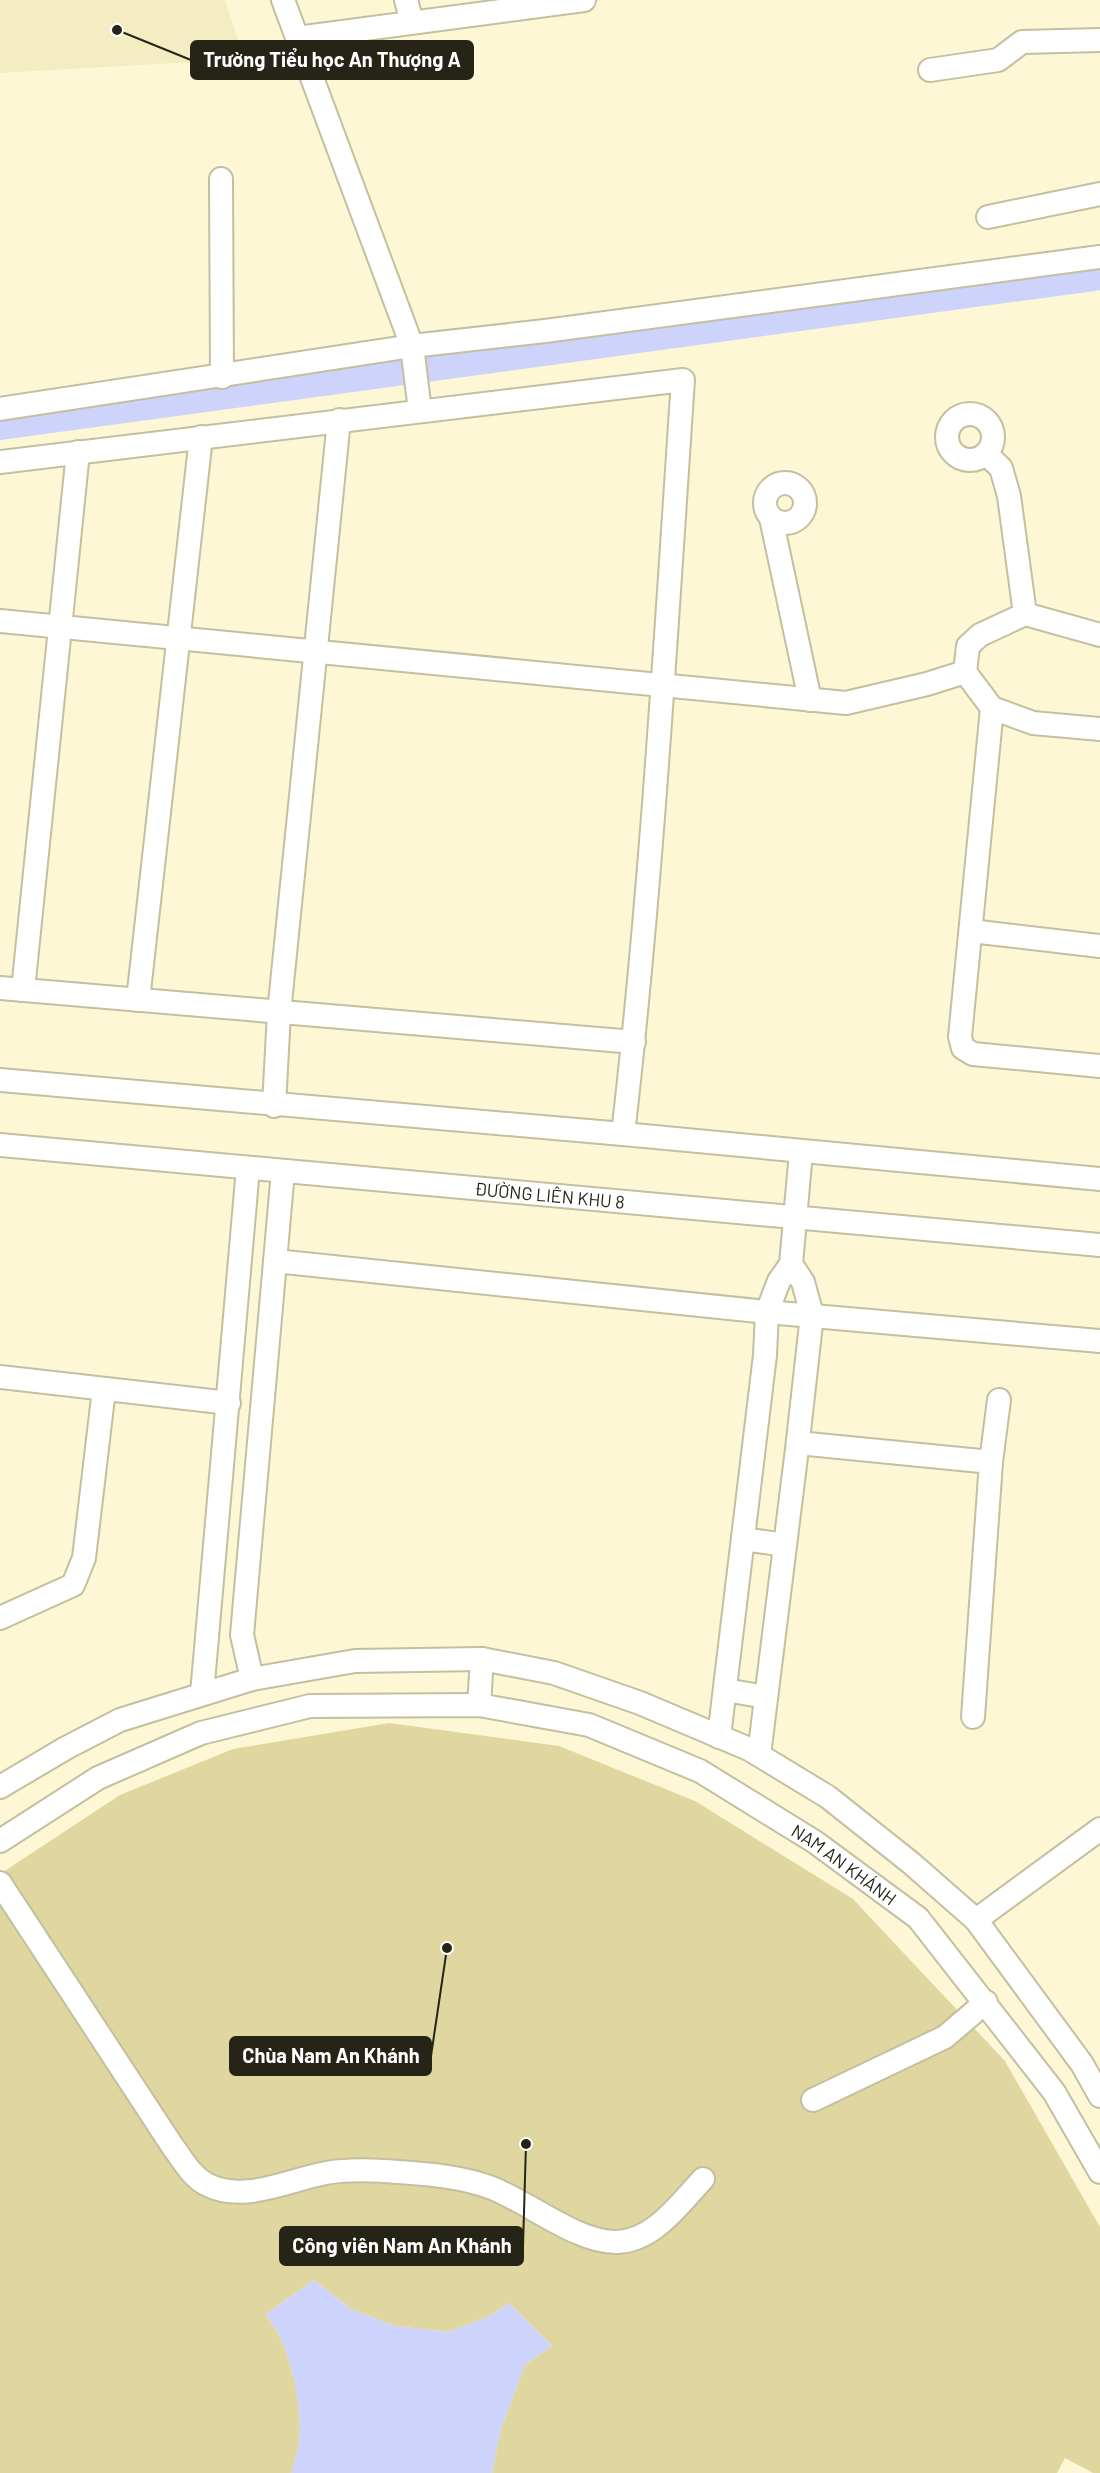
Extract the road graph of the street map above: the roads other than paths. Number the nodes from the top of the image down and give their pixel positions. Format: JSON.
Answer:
{"nodes":[{"id":1,"x":283,"y":0,"type":"edge"},
{"id":2,"x":406,"y":0,"type":"edge"},
{"id":3,"x":584,"y":0,"type":"edge"},
{"id":4,"x":411,"y":22,"type":"junction"},
{"id":5,"x":297,"y":38,"type":"junction"},
{"id":6,"x":1100,"y":40,"type":"edge"},
{"id":7,"x":930,"y":70,"type":"dead end"},
{"id":8,"x":221,"y":179,"type":"dead end"},
{"id":9,"x":1100,"y":194,"type":"edge"},
{"id":10,"x":988,"y":217,"type":"dead end"},
{"id":11,"x":1100,"y":257,"type":"edge"},
{"id":12,"x":412,"y":347,"type":"junction"},
{"id":13,"x":222,"y":377,"type":"junction"},
{"id":14,"x":0,"y":410,"type":"edge"},
{"id":15,"x":419,"y":410,"type":"junction"},
{"id":16,"x":339,"y":420,"type":"junction"},
{"id":17,"x":201,"y":437,"type":"junction"},
{"id":18,"x":78,"y":452,"type":"junction"},
{"id":19,"x":986,"y":454,"type":"dead end"},
{"id":20,"x":0,"y":462,"type":"edge"},
{"id":21,"x":771,"y":518,"type":"dead end"},
{"id":22,"x":1025,"y":614,"type":"junction"},
{"id":23,"x":0,"y":621,"type":"edge"},
{"id":24,"x":59,"y":627,"type":"junction"},
{"id":25,"x":1100,"y":635,"type":"edge"},
{"id":26,"x":177,"y":638,"type":"junction"},
{"id":27,"x":315,"y":651,"type":"junction"},
{"id":28,"x":966,"y":672,"type":"junction"},
{"id":29,"x":662,"y":686,"type":"junction"},
{"id":30,"x":810,"y":700,"type":"junction"},
{"id":31,"x":992,"y":708,"type":"junction"},
{"id":32,"x":1100,"y":729,"type":"edge"},
{"id":33,"x":970,"y":931,"type":"junction"},
{"id":34,"x":1100,"y":946,"type":"edge"},
{"id":35,"x":0,"y":988,"type":"edge"},
{"id":36,"x":23,"y":990,"type":"junction"},
{"id":37,"x":138,"y":1000,"type":"junction"},
{"id":38,"x":279,"y":1013,"type":"junction"},
{"id":39,"x":634,"y":1042,"type":"junction"},
{"id":40,"x":1100,"y":1066,"type":"edge"},
{"id":41,"x":0,"y":1080,"type":"edge"},
{"id":42,"x":274,"y":1106,"type":"junction"},
{"id":43,"x":623,"y":1134,"type":"junction"},
{"id":44,"x":0,"y":1145,"type":"edge"},
{"id":45,"x":801,"y":1152,"type":"junction"},
{"id":46,"x":248,"y":1168,"type":"junction"},
{"id":47,"x":283,"y":1171,"type":"junction"},
{"id":48,"x":1100,"y":1179,"type":"edge"},
{"id":49,"x":795,"y":1217,"type":"junction"},
{"id":50,"x":1100,"y":1245,"type":"edge"},
{"id":51,"x":275,"y":1261,"type":"junction"},
{"id":52,"x":791,"y":1264,"type":"junction"},
{"id":53,"x":767,"y":1312,"type":"junction"},
{"id":54,"x":812,"y":1314,"type":"junction"},
{"id":55,"x":1100,"y":1341,"type":"edge"},
{"id":56,"x":0,"y":1377,"type":"edge"},
{"id":57,"x":104,"y":1389,"type":"junction"},
{"id":58,"x":999,"y":1400,"type":"dead end"},
{"id":59,"x":229,"y":1402,"type":"junction"},
{"id":60,"x":798,"y":1443,"type":"junction"},
{"id":61,"x":991,"y":1462,"type":"junction"},
{"id":62,"x":221,"y":1487,"type":"junction"},
{"id":63,"x":255,"y":1492,"type":"junction"},
{"id":64,"x":743,"y":1539,"type":"junction"},
{"id":65,"x":785,"y":1545,"type":"junction"},
{"id":66,"x":0,"y":1618,"type":"edge"},
{"id":67,"x":482,"y":1659,"type":"junction"},
{"id":68,"x":252,"y":1679,"type":"junction"},
{"id":69,"x":725,"y":1690,"type":"junction"},
{"id":70,"x":202,"y":1694,"type":"junction"},
{"id":71,"x":766,"y":1697,"type":"junction"},
{"id":72,"x":479,"y":1705,"type":"junction"},
{"id":73,"x":973,"y":1717,"type":"dead end"},
{"id":74,"x":719,"y":1737,"type":"junction"},
{"id":75,"x":759,"y":1755,"type":"junction"},
{"id":76,"x":0,"y":1787,"type":"edge"},
{"id":77,"x":1100,"y":1829,"type":"edge"},
{"id":78,"x":0,"y":1841,"type":"edge"},
{"id":79,"x":0,"y":1883,"type":"edge"},
{"id":80,"x":976,"y":1920,"type":"junction"},
{"id":81,"x":986,"y":2002,"type":"junction"},
{"id":82,"x":1100,"y":2096,"type":"edge"},
{"id":83,"x":813,"y":2100,"type":"dead end"},
{"id":84,"x":1100,"y":2172,"type":"edge"},
{"id":85,"x":703,"y":2179,"type":"dead end"}],
"edges":[{"from":1,"to":5,"type":"street"},
{"from":2,"to":4,"type":"street"},
{"from":3,"to":4,"type":"street"},
{"from":4,"to":5,"type":"street"},
{"from":5,"to":12,"type":"street"},
{"from":6,"to":7,"type":"street"},
{"from":8,"to":13,"type":"street"},
{"from":9,"to":10,"type":"street"},
{"from":11,"to":12,"type":"street"},
{"from":12,"to":13,"type":"street"},
{"from":12,"to":15,"type":"street"},
{"from":13,"to":14,"type":"street"},
{"from":15,"to":16,"type":"street"},
{"from":15,"to":29,"type":"street"},
{"from":16,"to":17,"type":"street"},
{"from":16,"to":27,"type":"street"},
{"from":17,"to":18,"type":"street"},
{"from":17,"to":26,"type":"street"},
{"from":18,"to":20,"type":"street"},
{"from":18,"to":24,"type":"street"},
{"from":19,"to":22,"type":"street"},
{"from":21,"to":30,"type":"street"},
{"from":22,"to":25,"type":"street"},
{"from":22,"to":28,"type":"street"},
{"from":23,"to":24,"type":"street"},
{"from":24,"to":26,"type":"street"},
{"from":24,"to":36,"type":"street"},
{"from":26,"to":27,"type":"street"},
{"from":26,"to":37,"type":"street"},
{"from":27,"to":29,"type":"street"},
{"from":27,"to":38,"type":"street"},
{"from":28,"to":30,"type":"street"},
{"from":28,"to":31,"type":"street"},
{"from":29,"to":30,"type":"street"},
{"from":29,"to":39,"type":"street"},
{"from":31,"to":32,"type":"street"},
{"from":31,"to":33,"type":"street"},
{"from":33,"to":34,"type":"street"},
{"from":33,"to":40,"type":"street"},
{"from":35,"to":36,"type":"street"},
{"from":36,"to":37,"type":"street"},
{"from":37,"to":38,"type":"street"},
{"from":38,"to":39,"type":"street"},
{"from":38,"to":42,"type":"street"},
{"from":39,"to":43,"type":"street"},
{"from":41,"to":42,"type":"street"},
{"from":42,"to":43,"type":"street"},
{"from":43,"to":45,"type":"street"},
{"from":44,"to":46,"type":"street","name":"ĐƯỜNG LIÊN KHU 8"},
{"from":45,"to":48,"type":"street"},
{"from":45,"to":49,"type":"street"},
{"from":46,"to":47,"type":"street","name":"ĐƯỜNG LIÊN KHU 8"},
{"from":46,"to":59,"type":"street"},
{"from":47,"to":49,"type":"street","name":"ĐƯỜNG LIÊN KHU 8"},
{"from":47,"to":51,"type":"street"},
{"from":49,"to":50,"type":"street","name":"ĐƯỜNG LIÊN KHU 8"},
{"from":49,"to":52,"type":"street"},
{"from":51,"to":53,"type":"street"},
{"from":51,"to":63,"type":"street"},
{"from":52,"to":53,"type":"street"},
{"from":52,"to":54,"type":"street"},
{"from":53,"to":54,"type":"street"},
{"from":53,"to":64,"type":"street"},
{"from":54,"to":55,"type":"street"},
{"from":54,"to":60,"type":"street"},
{"from":56,"to":57,"type":"street"},
{"from":57,"to":59,"type":"street"},
{"from":57,"to":66,"type":"street"},
{"from":58,"to":61,"type":"street"},
{"from":59,"to":62,"type":"street"},
{"from":60,"to":61,"type":"street"},
{"from":60,"to":65,"type":"street"},
{"from":61,"to":73,"type":"street"},
{"from":62,"to":63,"type":"street"},
{"from":62,"to":70,"type":"street"},
{"from":63,"to":68,"type":"street"},
{"from":64,"to":65,"type":"street"},
{"from":64,"to":69,"type":"street"},
{"from":65,"to":71,"type":"street"},
{"from":67,"to":68,"type":"street"},
{"from":67,"to":72,"type":"street"},
{"from":67,"to":74,"type":"street"},
{"from":68,"to":70,"type":"street"},
{"from":69,"to":71,"type":"street"},
{"from":69,"to":74,"type":"street"},
{"from":70,"to":76,"type":"street"},
{"from":71,"to":75,"type":"street"},
{"from":72,"to":78,"type":"street","name":"NAM AN KHÁNH"},
{"from":72,"to":81,"type":"street","name":"NAM AN KHÁNH"},
{"from":74,"to":75,"type":"street"},
{"from":75,"to":80,"type":"street"},
{"from":77,"to":80,"type":"street"},
{"from":79,"to":85,"type":"street"},
{"from":80,"to":82,"type":"street"},
{"from":81,"to":83,"type":"street"},
{"from":81,"to":84,"type":"street","name":"NAM AN KHÁNH"}]}
